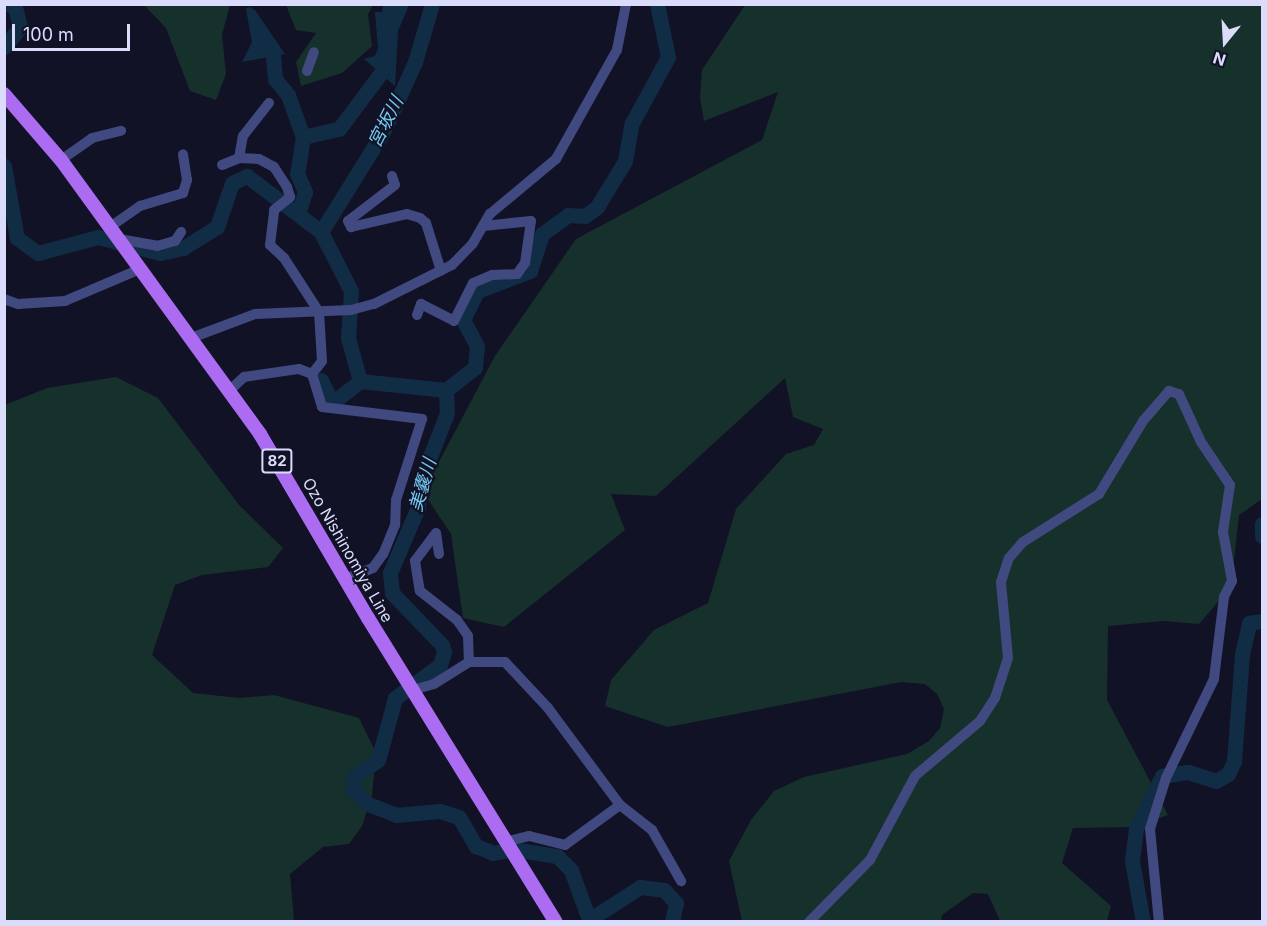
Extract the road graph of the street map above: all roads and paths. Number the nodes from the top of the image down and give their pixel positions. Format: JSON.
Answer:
{"nodes":[{"id":1,"x":626,"y":4,"type":"edge"},
{"id":2,"x":314,"y":52,"type":"dead end"},
{"id":3,"x":307,"y":71,"type":"dead end"},
{"id":4,"x":4,"y":94,"type":"edge"},
{"id":5,"x":269,"y":103,"type":"dead end"},
{"id":6,"x":121,"y":131,"type":"dead end"},
{"id":7,"x":183,"y":154,"type":"dead end"},
{"id":8,"x":238,"y":158,"type":"junction"},
{"id":9,"x":61,"y":159,"type":"junction"},
{"id":10,"x":222,"y":165,"type":"dead end"},
{"id":11,"x":392,"y":176,"type":"dead end"},
{"id":12,"x":483,"y":226,"type":"junction"},
{"id":13,"x":110,"y":227,"type":"junction"},
{"id":14,"x":181,"y":232,"type":"dead end"},
{"id":15,"x":119,"y":239,"type":"junction"},
{"id":16,"x":140,"y":269,"type":"junction"},
{"id":17,"x":441,"y":270,"type":"junction"},
{"id":18,"x":4,"y":299,"type":"edge"},
{"id":19,"x":319,"y":312,"type":"junction"},
{"id":20,"x":417,"y":315,"type":"dead end"},
{"id":21,"x":191,"y":338,"type":"junction"},
{"id":22,"x":312,"y":374,"type":"junction"},
{"id":23,"x":229,"y":391,"type":"junction"},
{"id":24,"x":439,"y":554,"type":"dead end"},
{"id":25,"x":345,"y":579,"type":"junction"},
{"id":26,"x":469,"y":662,"type":"junction"},
{"id":27,"x":410,"y":686,"type":"junction"},
{"id":28,"x":620,"y":805,"type":"junction"},
{"id":29,"x":512,"y":847,"type":"junction"},
{"id":30,"x":681,"y":881,"type":"dead end"},
{"id":31,"x":556,"y":921,"type":"edge"},
{"id":32,"x":809,"y":921,"type":"edge"},
{"id":33,"x":1159,"y":921,"type":"edge"}],
"edges":[{"from":1,"to":12,"type":"street"},
{"from":2,"to":3,"type":"street"},
{"from":4,"to":9,"type":"main road","name":"Ozo Nishinomiya Line","number":"82"},
{"from":5,"to":8,"type":"street"},
{"from":6,"to":9,"type":"street"},
{"from":7,"to":13,"type":"street"},
{"from":8,"to":10,"type":"street"},
{"from":8,"to":19,"type":"street"},
{"from":9,"to":13,"type":"main road","name":"Ozo Nishinomiya Line","number":"82"},
{"from":11,"to":17,"type":"street"},
{"from":12,"to":17,"type":"street"},
{"from":12,"to":20,"type":"street"},
{"from":13,"to":15,"type":"main road","name":"Ozo Nishinomiya Line","number":"82"},
{"from":14,"to":15,"type":"street"},
{"from":15,"to":16,"type":"main road","name":"Ozo Nishinomiya Line","number":"82"},
{"from":16,"to":18,"type":"street"},
{"from":16,"to":21,"type":"main road","name":"Ozo Nishinomiya Line","number":"82"},
{"from":17,"to":19,"type":"street"},
{"from":19,"to":21,"type":"street"},
{"from":19,"to":22,"type":"street"},
{"from":21,"to":23,"type":"main road","name":"Ozo Nishinomiya Line","number":"82"},
{"from":22,"to":23,"type":"street"},
{"from":22,"to":25,"type":"street"},
{"from":23,"to":25,"type":"main road","name":"Ozo Nishinomiya Line","number":"82"},
{"from":24,"to":26,"type":"street"},
{"from":25,"to":27,"type":"main road","name":"Ozo Nishinomiya Line","number":"82"},
{"from":26,"to":27,"type":"street"},
{"from":26,"to":28,"type":"street"},
{"from":27,"to":29,"type":"main road","name":"Ozo Nishinomiya Line","number":"82"},
{"from":28,"to":29,"type":"street"},
{"from":28,"to":30,"type":"street"},
{"from":29,"to":31,"type":"main road","name":"Ozo Nishinomiya Line","number":"82"},
{"from":32,"to":33,"type":"street"}]}
